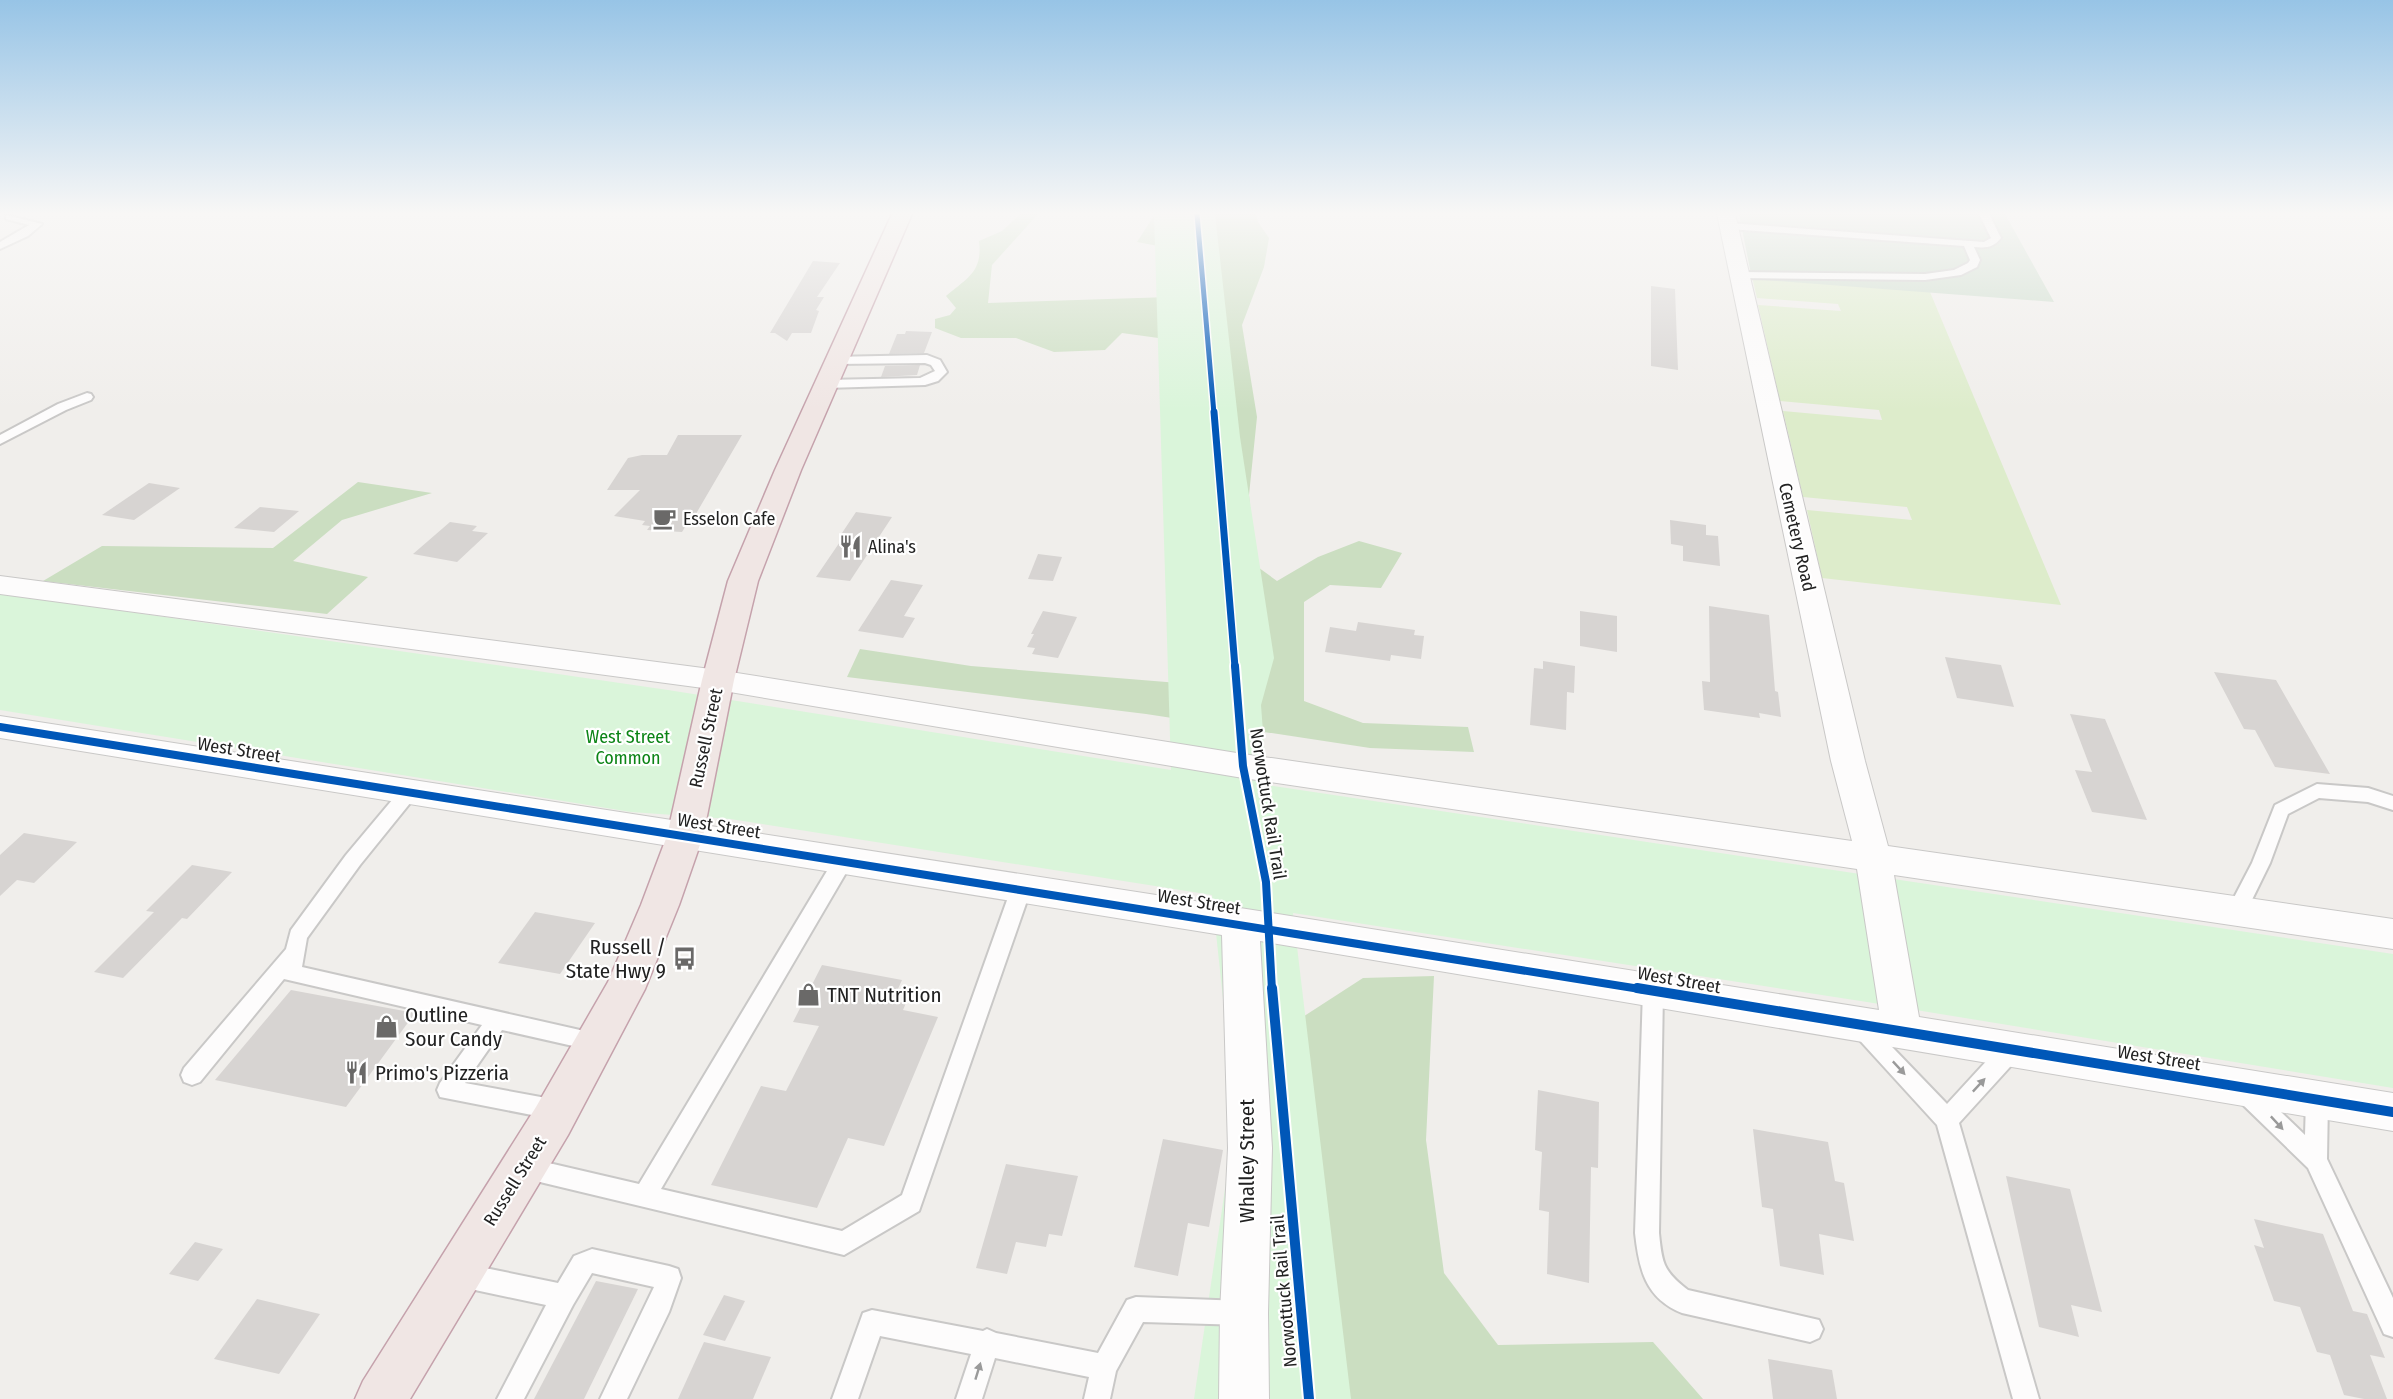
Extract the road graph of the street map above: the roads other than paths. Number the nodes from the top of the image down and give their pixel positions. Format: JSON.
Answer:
{"nodes":[{"id":1,"x":872,"y":279,"type":"edge"},
{"id":2,"x":1742,"y":279,"type":"edge"},
{"id":3,"x":836,"y":360,"type":"junction"},
{"id":4,"x":826,"y":384,"type":"junction"},
{"id":5,"x":87,"y":397,"type":"dead end"},
{"id":6,"x":0,"y":440,"type":"edge"},
{"id":7,"x":0,"y":585,"type":"edge"},
{"id":8,"x":718,"y":680,"type":"junction"},
{"id":9,"x":0,"y":727,"type":"edge"},
{"id":10,"x":409,"y":792,"type":"junction"},
{"id":11,"x":2393,"y":803,"type":"edge"},
{"id":12,"x":685,"y":836,"type":"junction"},
{"id":13,"x":1875,"y":858,"type":"junction"},
{"id":14,"x":843,"y":861,"type":"junction"},
{"id":15,"x":1021,"y":889,"type":"junction"},
{"id":16,"x":2237,"y":911,"type":"junction"},
{"id":17,"x":1240,"y":923,"type":"junction"},
{"id":18,"x":2393,"y":934,"type":"edge"},
{"id":19,"x":295,"y":952,"type":"junction"},
{"id":20,"x":1653,"y":991,"type":"junction"},
{"id":21,"x":498,"y":1019,"type":"junction"},
{"id":22,"x":1859,"y":1025,"type":"junction"},
{"id":23,"x":1902,"y":1033,"type":"junction"},
{"id":24,"x":595,"y":1042,"type":"junction"},
{"id":25,"x":2011,"y":1050,"type":"junction"},
{"id":26,"x":192,"y":1075,"type":"dead end"},
{"id":27,"x":2239,"y":1086,"type":"junction"},
{"id":28,"x":2317,"y":1100,"type":"junction"},
{"id":29,"x":557,"y":1110,"type":"junction"},
{"id":30,"x":2393,"y":1112,"type":"edge"},
{"id":31,"x":1947,"y":1120,"type":"junction"},
{"id":32,"x":2316,"y":1160,"type":"junction"},
{"id":33,"x":523,"y":1168,"type":"junction"},
{"id":34,"x":644,"y":1196,"type":"junction"},
{"id":35,"x":457,"y":1274,"type":"junction"},
{"id":36,"x":564,"y":1296,"type":"junction"},
{"id":37,"x":1244,"y":1313,"type":"junction"},
{"id":38,"x":2393,"y":1325,"type":"edge"},
{"id":39,"x":1810,"y":1329,"type":"dead end"},
{"id":40,"x":987,"y":1342,"type":"junction"},
{"id":41,"x":1104,"y":1367,"type":"junction"},
{"id":42,"x":381,"y":1399,"type":"edge"},
{"id":43,"x":510,"y":1399,"type":"edge"},
{"id":44,"x":613,"y":1399,"type":"edge"},
{"id":45,"x":844,"y":1399,"type":"edge"},
{"id":46,"x":969,"y":1399,"type":"edge"},
{"id":47,"x":1097,"y":1399,"type":"edge"},
{"id":48,"x":1244,"y":1399,"type":"edge"},
{"id":49,"x":2026,"y":1399,"type":"edge"}],
"edges":[{"from":1,"to":3,"type":"highway","name":"Russell Street"},
{"from":2,"to":13,"type":"street","name":"Cemetery Road"},
{"from":3,"to":4,"type":"highway","name":"Russell Street"},
{"from":3,"to":4,"type":"lane"},
{"from":4,"to":8,"type":"highway","name":"Russell Street"},
{"from":5,"to":6,"type":"lane"},
{"from":7,"to":8,"type":"street"},
{"from":8,"to":12,"type":"highway","name":"Russell Street"},
{"from":8,"to":13,"type":"street"},
{"from":9,"to":10,"type":"street","name":"West Street"},
{"from":10,"to":12,"type":"street","name":"West Street"},
{"from":10,"to":19,"type":"lane"},
{"from":11,"to":16,"type":"lane"},
{"from":12,"to":14,"type":"street","name":"West Street"},
{"from":12,"to":24,"type":"highway","name":"Russell Street"},
{"from":13,"to":16,"type":"street"},
{"from":13,"to":23,"type":"street","name":"Cemetery Road"},
{"from":14,"to":15,"type":"street","name":"West Street"},
{"from":14,"to":34,"type":"lane"},
{"from":15,"to":17,"type":"street","name":"West Street"},
{"from":15,"to":34,"type":"lane"},
{"from":16,"to":18,"type":"street"},
{"from":17,"to":20,"type":"street","name":"West Street"},
{"from":17,"to":37,"type":"street","name":"Whalley Street"},
{"from":19,"to":21,"type":"lane"},
{"from":19,"to":26,"type":"lane"},
{"from":20,"to":22,"type":"street","name":"West Street"},
{"from":20,"to":39,"type":"lane"},
{"from":21,"to":24,"type":"lane"},
{"from":21,"to":29,"type":"lane"},
{"from":22,"to":23,"type":"street","name":"West Street"},
{"from":22,"to":31,"type":"lane","one_way":true},
{"from":23,"to":25,"type":"street","name":"West Street"},
{"from":24,"to":29,"type":"highway","name":"Russell Street"},
{"from":25,"to":27,"type":"street","name":"West Street"},
{"from":31,"to":25,"type":"lane","one_way":true},
{"from":27,"to":28,"type":"street","name":"West Street"},
{"from":27,"to":32,"type":"lane","one_way":true},
{"from":28,"to":30,"type":"street","name":"West Street"},
{"from":28,"to":32,"type":"lane"},
{"from":29,"to":33,"type":"highway","name":"Russell Street"},
{"from":31,"to":49,"type":"lane"},
{"from":32,"to":38,"type":"lane"},
{"from":33,"to":34,"type":"lane"},
{"from":33,"to":35,"type":"highway","name":"Russell Street"},
{"from":35,"to":36,"type":"lane"},
{"from":35,"to":42,"type":"highway","name":"Russell Street"},
{"from":36,"to":43,"type":"lane"},
{"from":36,"to":44,"type":"lane"},
{"from":37,"to":41,"type":"lane"},
{"from":37,"to":48,"type":"street","name":"Whalley Street"},
{"from":40,"to":41,"type":"lane"},
{"from":40,"to":45,"type":"lane"},
{"from":46,"to":40,"type":"lane","one_way":true},
{"from":41,"to":47,"type":"lane"}]}
